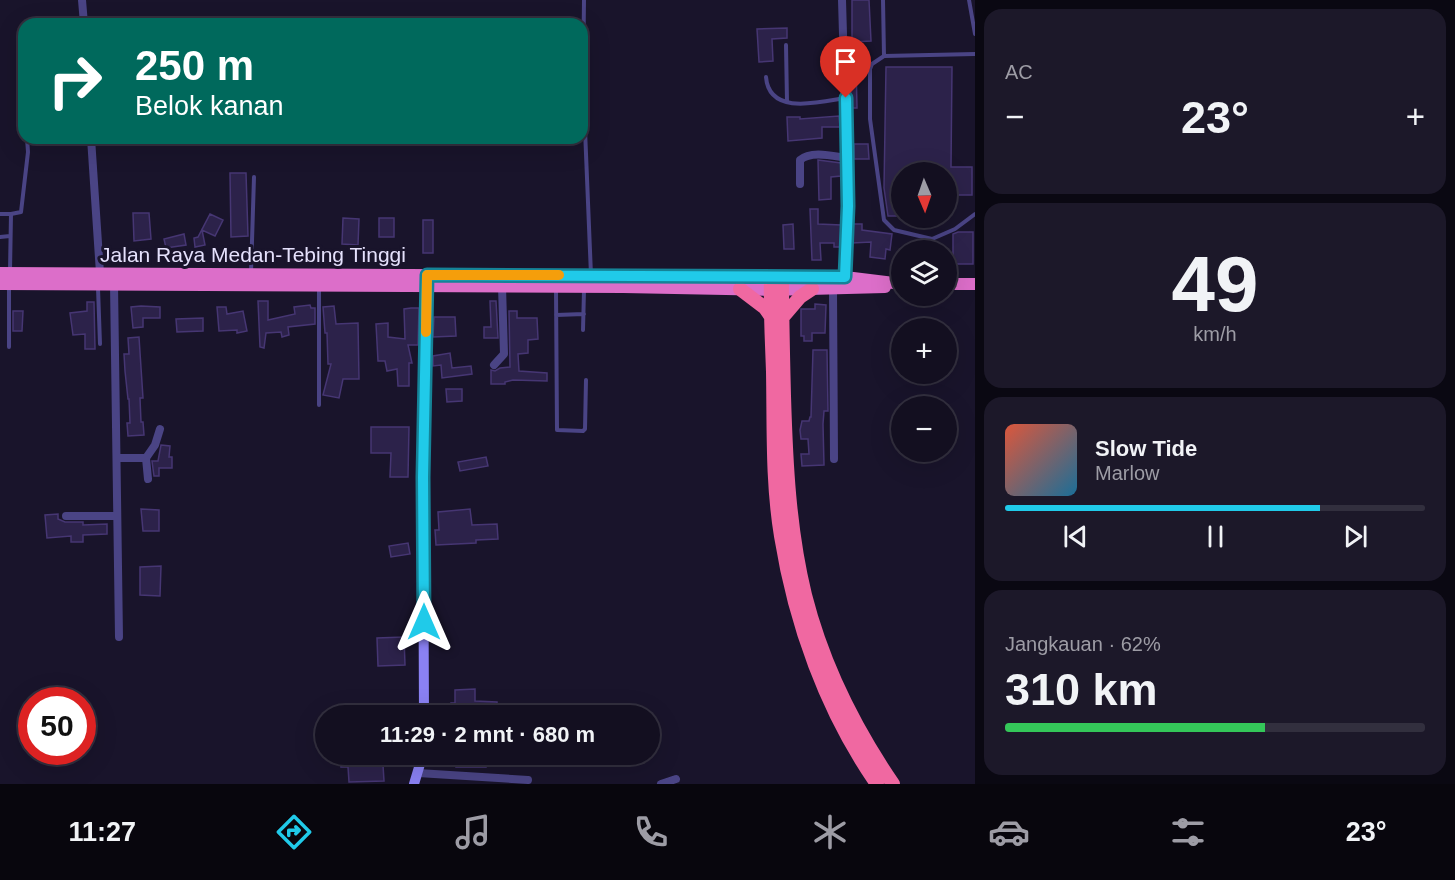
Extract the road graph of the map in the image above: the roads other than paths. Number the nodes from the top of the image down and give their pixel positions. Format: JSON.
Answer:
{"nodes":[{"id":1,"x":82,"y":0,"type":"edge"},
{"id":2,"x":584,"y":0,"type":"edge"},
{"id":3,"x":842,"y":0,"type":"edge"},
{"id":4,"x":883,"y":0,"type":"edge"},
{"id":5,"x":969,"y":0,"type":"edge"},
{"id":6,"x":84,"y":18,"type":"edge"},
{"id":7,"x":584,"y":18,"type":"edge"},
{"id":8,"x":975,"y":34,"type":"edge"},
{"id":9,"x":786,"y":45,"type":"dead end"},
{"id":10,"x":975,"y":54,"type":"edge"},
{"id":11,"x":884,"y":56,"type":"junction"},
{"id":12,"x":766,"y":77,"type":"dead end"},
{"id":13,"x":846,"y":98,"type":"junction"},
{"id":14,"x":787,"y":102,"type":"junction"},
{"id":15,"x":27,"y":144,"type":"edge"},
{"id":16,"x":91,"y":144,"type":"edge"},
{"id":17,"x":586,"y":144,"type":"edge"},
{"id":18,"x":847,"y":158,"type":"junction"},
{"id":19,"x":254,"y":177,"type":"dead end"},
{"id":20,"x":800,"y":184,"type":"dead end"},
{"id":21,"x":0,"y":213,"type":"edge"},
{"id":22,"x":11,"y":214,"type":"junction"},
{"id":23,"x":975,"y":214,"type":"edge"},
{"id":24,"x":10,"y":236,"type":"junction"},
{"id":25,"x":0,"y":237,"type":"edge"},
{"id":26,"x":932,"y":239,"type":"joint"},
{"id":27,"x":251,"y":274,"type":"junction"},
{"id":28,"x":591,"y":275,"type":"junction"},
{"id":29,"x":845,"y":277,"type":"junction"},
{"id":30,"x":99,"y":278,"type":"junction"},
{"id":31,"x":5,"y":279,"type":"edge"},
{"id":32,"x":225,"y":279,"type":"junction"},
{"id":33,"x":427,"y":280,"type":"junction"},
{"id":34,"x":776,"y":283,"type":"junction"},
{"id":35,"x":891,"y":283,"type":"edge"},
{"id":36,"x":114,"y":284,"type":"junction"},
{"id":37,"x":957,"y":284,"type":"edge"},
{"id":38,"x":975,"y":284,"type":"edge"},
{"id":39,"x":319,"y":285,"type":"junction"},
{"id":40,"x":502,"y":286,"type":"junction"},
{"id":41,"x":556,"y":286,"type":"junction"},
{"id":42,"x":584,"y":286,"type":"junction"},
{"id":43,"x":891,"y":286,"type":"edge"},
{"id":44,"x":740,"y":289,"type":"junction"},
{"id":45,"x":812,"y":290,"type":"junction"},
{"id":46,"x":833,"y":290,"type":"junction"},
{"id":47,"x":584,"y":314,"type":"junction"},
{"id":48,"x":555,"y":315,"type":"junction"},
{"id":49,"x":777,"y":318,"type":"junction"},
{"id":50,"x":583,"y":330,"type":"dead end"},
{"id":51,"x":100,"y":344,"type":"dead end"},
{"id":52,"x":9,"y":347,"type":"dead end"},
{"id":53,"x":494,"y":365,"type":"dead end"},
{"id":54,"x":586,"y":380,"type":"dead end"},
{"id":55,"x":319,"y":405,"type":"dead end"},
{"id":56,"x":160,"y":429,"type":"dead end"},
{"id":57,"x":117,"y":458,"type":"junction"},
{"id":58,"x":146,"y":458,"type":"junction"},
{"id":59,"x":834,"y":459,"type":"dead end"},
{"id":60,"x":148,"y":479,"type":"dead end"},
{"id":61,"x":66,"y":516,"type":"dead end"},
{"id":62,"x":116,"y":516,"type":"junction"},
{"id":63,"x":119,"y":637,"type":"dead end"},
{"id":64,"x":424,"y":705,"type":"edge"},
{"id":65,"x":416,"y":778,"type":"edge"},
{"id":66,"x":676,"y":779,"type":"dead end"},
{"id":67,"x":528,"y":780,"type":"dead end"},
{"id":68,"x":661,"y":784,"type":"edge"},
{"id":69,"x":877,"y":784,"type":"edge"},
{"id":70,"x":893,"y":784,"type":"edge"}],
"edges":[{"from":1,"to":6,"type":"street"},
{"from":2,"to":7,"type":"lane"},
{"from":3,"to":13,"type":"street"},
{"from":4,"to":11,"type":"lane"},
{"from":5,"to":8,"type":"lane"},
{"from":9,"to":14,"type":"lane"},
{"from":10,"to":11,"type":"lane"},
{"from":11,"to":26,"type":"lane"},
{"from":12,"to":14,"type":"lane"},
{"from":13,"to":14,"type":"lane"},
{"from":13,"to":18,"type":"street"},
{"from":15,"to":22,"type":"lane"},
{"from":16,"to":30,"type":"street"},
{"from":17,"to":28,"type":"lane"},
{"from":18,"to":20,"type":"street"},
{"from":18,"to":29,"type":"street"},
{"from":19,"to":27,"type":"lane"},
{"from":21,"to":22,"type":"lane"},
{"from":22,"to":24,"type":"lane"},
{"from":23,"to":26,"type":"lane"},
{"from":24,"to":25,"type":"lane"},
{"from":24,"to":31,"type":"lane"},
{"from":27,"to":32,"type":"highway","name":"Jalan Raya Medan-Tebing Tinggi"},
{"from":27,"to":33,"type":"highway","name":"Jalan Raya Medan-Tebing Tinggi"},
{"from":28,"to":33,"type":"highway","name":"Jalan Raya Medan-Tebing Tinggi"},
{"from":28,"to":34,"type":"highway","name":"Jalan Raya Medan-Tebing Tinggi"},
{"from":29,"to":34,"type":"highway","name":"Jalan Raya Medan-Tebing Tinggi"},
{"from":29,"to":35,"type":"highway","name":"Jalan Raya Medan-Tebing Tinggi"},
{"from":30,"to":31,"type":"highway","name":"Jalan Raya Medan-Tebing Tinggi"},
{"from":30,"to":32,"type":"highway","name":"Jalan Raya Medan-Tebing Tinggi"},
{"from":30,"to":36,"type":"highway","name":"Jalan Raya Medan-Tebing Tinggi"},
{"from":30,"to":51,"type":"lane"},
{"from":31,"to":52,"type":"lane"},
{"from":32,"to":36,"type":"highway","name":"Jalan Raya Medan-Tebing Tinggi"},
{"from":32,"to":39,"type":"highway","name":"Jalan Raya Medan-Tebing Tinggi"},
{"from":33,"to":39,"type":"highway","name":"Jalan Raya Medan-Tebing Tinggi"},
{"from":33,"to":40,"type":"highway","name":"Jalan Raya Medan-Tebing Tinggi"},
{"from":33,"to":64,"type":"main road"},
{"from":34,"to":44,"type":"highway","name":"Jalan Raya Medan-Tebing Tinggi"},
{"from":34,"to":45,"type":"highway","name":"Jalan Raya Medan-Tebing Tinggi"},
{"from":34,"to":49,"type":"highway"},
{"from":36,"to":57,"type":"street"},
{"from":37,"to":38,"type":"highway"},
{"from":39,"to":55,"type":"lane"},
{"from":40,"to":41,"type":"highway","name":"Jalan Raya Medan-Tebing Tinggi"},
{"from":40,"to":53,"type":"street"},
{"from":41,"to":42,"type":"highway","name":"Jalan Raya Medan-Tebing Tinggi"},
{"from":41,"to":48,"type":"lane"},
{"from":42,"to":44,"type":"highway","name":"Jalan Raya Medan-Tebing Tinggi"},
{"from":42,"to":47,"type":"lane"},
{"from":43,"to":46,"type":"highway","name":"Jalan Raya Medan-Tebing Tinggi"},
{"from":44,"to":49,"type":"highway"},
{"from":45,"to":46,"type":"highway","name":"Jalan Raya Medan-Tebing Tinggi"},
{"from":45,"to":49,"type":"highway"},
{"from":46,"to":59,"type":"street"},
{"from":47,"to":48,"type":"lane"},
{"from":47,"to":50,"type":"lane"},
{"from":48,"to":54,"type":"lane"},
{"from":49,"to":69,"type":"highway"},
{"from":49,"to":70,"type":"highway"},
{"from":56,"to":58,"type":"street"},
{"from":57,"to":58,"type":"street"},
{"from":57,"to":62,"type":"street"},
{"from":58,"to":60,"type":"street"},
{"from":61,"to":62,"type":"street"},
{"from":62,"to":63,"type":"street"},
{"from":65,"to":67,"type":"street"},
{"from":66,"to":68,"type":"street"}]}
